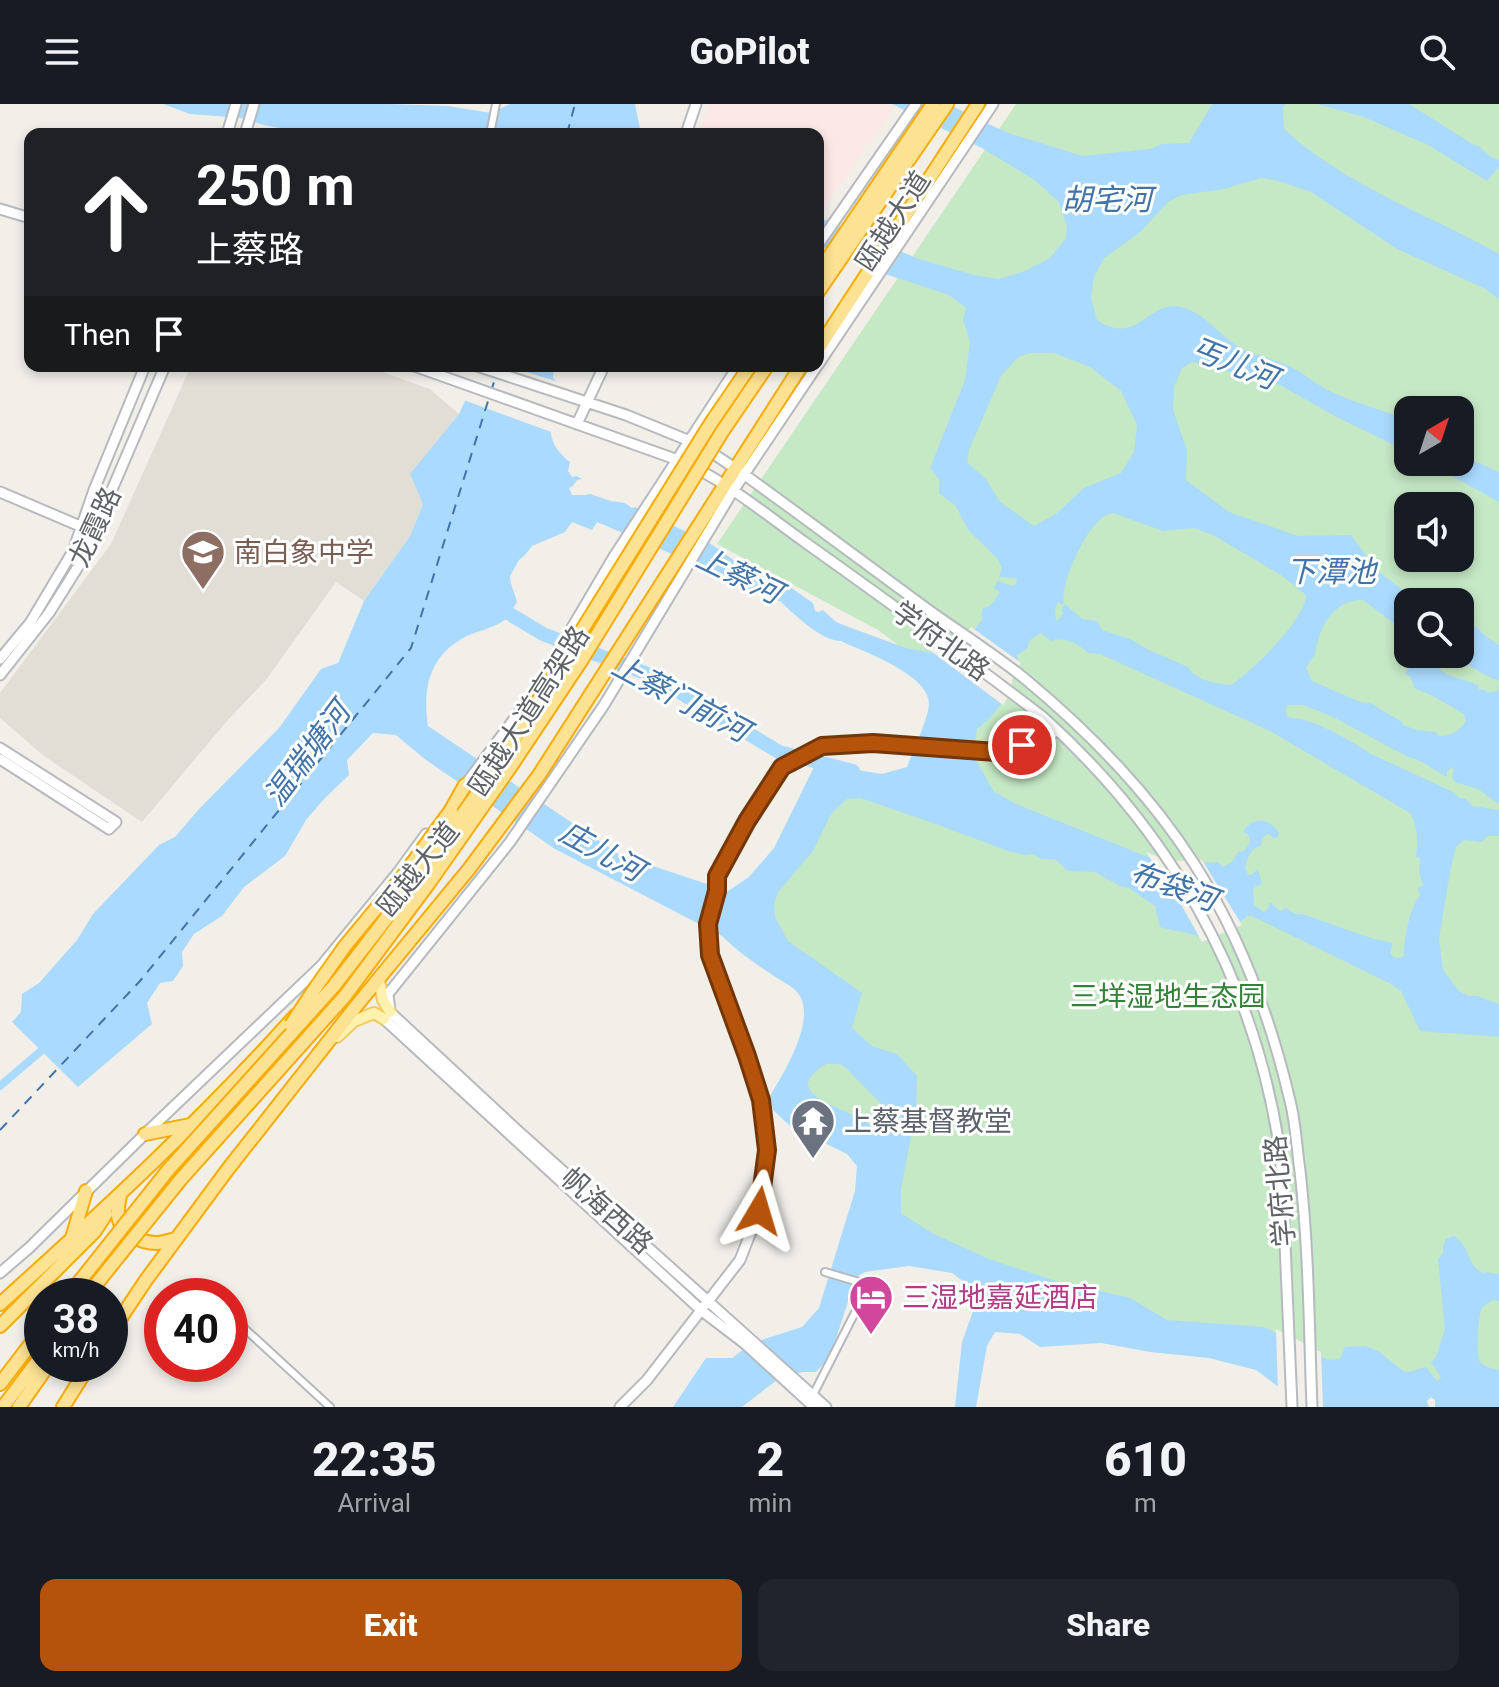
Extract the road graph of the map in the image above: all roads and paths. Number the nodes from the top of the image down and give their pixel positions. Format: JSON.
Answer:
{"nodes":[{"id":1,"x":236,"y":104,"type":"edge"},
{"id":2,"x":254,"y":104,"type":"edge"},
{"id":3,"x":496,"y":104,"type":"edge"},
{"id":4,"x":696,"y":104,"type":"edge"},
{"id":5,"x":916,"y":104,"type":"edge"},
{"id":6,"x":931,"y":104,"type":"edge"},
{"id":7,"x":947,"y":104,"type":"edge"},
{"id":8,"x":971,"y":104,"type":"edge"},
{"id":9,"x":986,"y":106,"type":"edge"},
{"id":10,"x":229,"y":128,"type":"edge"},
{"id":11,"x":246,"y":128,"type":"edge"},
{"id":12,"x":491,"y":128,"type":"edge"},
{"id":13,"x":688,"y":128,"type":"edge"},
{"id":14,"x":943,"y":151,"type":"junction"},
{"id":15,"x":0,"y":209,"type":"edge"},
{"id":16,"x":24,"y":216,"type":"edge"},
{"id":17,"x":824,"y":236,"type":"edge"},
{"id":18,"x":893,"y":237,"type":"junction"},
{"id":19,"x":824,"y":261,"type":"edge"},
{"id":20,"x":824,"y":261,"type":"edge"},
{"id":21,"x":866,"y":277,"type":"junction"},
{"id":22,"x":824,"y":283,"type":"edge"},
{"id":23,"x":824,"y":331,"type":"edge"},
{"id":24,"x":824,"y":340,"type":"edge"},
{"id":25,"x":824,"y":354,"type":"edge"},
{"id":26,"x":143,"y":372,"type":"edge"},
{"id":27,"x":162,"y":372,"type":"edge"},
{"id":28,"x":431,"y":372,"type":"edge"},
{"id":29,"x":495,"y":372,"type":"edge"},
{"id":30,"x":601,"y":372,"type":"edge"},
{"id":31,"x":735,"y":372,"type":"edge"},
{"id":32,"x":748,"y":372,"type":"edge"},
{"id":33,"x":748,"y":372,"type":"edge"},
{"id":34,"x":763,"y":372,"type":"edge"},
{"id":35,"x":797,"y":372,"type":"edge"},
{"id":36,"x":802,"y":372,"type":"edge"},
{"id":37,"x":813,"y":372,"type":"edge"},
{"id":38,"x":587,"y":402,"type":"junction"},
{"id":39,"x":777,"y":403,"type":"junction"},
{"id":40,"x":577,"y":424,"type":"junction"},
{"id":41,"x":696,"y":443,"type":"junction"},
{"id":42,"x":683,"y":462,"type":"junction"},
{"id":43,"x":740,"y":472,"type":"junction"},
{"id":44,"x":729,"y":488,"type":"junction"},
{"id":45,"x":0,"y":492,"type":"edge"},
{"id":46,"x":81,"y":527,"type":"junction"},
{"id":47,"x":94,"y":532,"type":"junction"},
{"id":48,"x":0,"y":659,"type":"edge"},
{"id":49,"x":0,"y":675,"type":"edge"},
{"id":50,"x":1057,"y":730,"type":"junction"},
{"id":51,"x":0,"y":748,"type":"edge"},
{"id":52,"x":0,"y":759,"type":"edge"},
{"id":53,"x":465,"y":785,"type":"junction"},
{"id":54,"x":426,"y":834,"type":"junction"},
{"id":55,"x":414,"y":871,"type":"junction"},
{"id":56,"x":379,"y":980,"type":"junction"},
{"id":57,"x":387,"y":1016,"type":"junction"},
{"id":58,"x":273,"y":1055,"type":"junction"},
{"id":59,"x":302,"y":1074,"type":"junction"},
{"id":60,"x":190,"y":1125,"type":"junction"},
{"id":61,"x":145,"y":1134,"type":"junction"},
{"id":62,"x":86,"y":1191,"type":"junction"},
{"id":63,"x":120,"y":1195,"type":"junction"},
{"id":64,"x":72,"y":1238,"type":"junction"},
{"id":65,"x":176,"y":1239,"type":"junction"},
{"id":66,"x":110,"y":1267,"type":"junction"},
{"id":67,"x":825,"y":1272,"type":"dead end"},
{"id":68,"x":0,"y":1273,"type":"edge"},
{"id":69,"x":82,"y":1278,"type":"edge"},
{"id":70,"x":101,"y":1278,"type":"edge"},
{"id":71,"x":106,"y":1278,"type":"edge"},
{"id":72,"x":709,"y":1301,"type":"junction"},
{"id":73,"x":0,"y":1304,"type":"edge"},
{"id":74,"x":128,"y":1308,"type":"edge"},
{"id":75,"x":702,"y":1311,"type":"junction"},
{"id":76,"x":0,"y":1326,"type":"edge"},
{"id":77,"x":248,"y":1332,"type":"edge"},
{"id":78,"x":747,"y":1340,"type":"junction"},
{"id":79,"x":24,"y":1353,"type":"edge"},
{"id":80,"x":24,"y":1379,"type":"edge"},
{"id":81,"x":36,"y":1382,"type":"edge"},
{"id":82,"x":79,"y":1382,"type":"edge"},
{"id":83,"x":0,"y":1384,"type":"edge"},
{"id":84,"x":812,"y":1401,"type":"edge"},
{"id":85,"x":3,"y":1407,"type":"edge"},
{"id":86,"x":19,"y":1407,"type":"edge"},
{"id":87,"x":63,"y":1407,"type":"edge"},
{"id":88,"x":330,"y":1407,"type":"edge"},
{"id":89,"x":620,"y":1407,"type":"edge"},
{"id":90,"x":826,"y":1407,"type":"edge"},
{"id":91,"x":1292,"y":1407,"type":"edge"},
{"id":92,"x":1312,"y":1407,"type":"edge"}],
"edges":[{"from":1,"to":10,"type":"main road"},
{"from":2,"to":11,"type":"main road"},
{"from":3,"to":12,"type":"street"},
{"from":4,"to":13,"type":"main road"},
{"from":5,"to":17,"type":"main road"},
{"from":6,"to":19,"type":"highway","name":"瓯越大道"},
{"from":6,"to":20,"type":"highway"},
{"from":7,"to":22,"type":"highway"},
{"from":8,"to":14,"type":"highway","name":"瓯越大道"},
{"from":9,"to":14,"type":"highway"},
{"from":9,"to":18,"type":"main road"},
{"from":14,"to":18,"type":"highway","name":"瓯越大道"},
{"from":15,"to":16,"type":"main road"},
{"from":18,"to":21,"type":"highway","name":"瓯越大道"},
{"from":21,"to":23,"type":"highway","name":"瓯越大道"},
{"from":21,"to":24,"type":"highway"},
{"from":21,"to":25,"type":"main road"},
{"from":26,"to":46,"type":"main road","name":"龙霞路"},
{"from":27,"to":47,"type":"main road","name":"龙霞路"},
{"from":28,"to":40,"type":"main road","name":"学府北路"},
{"from":29,"to":38,"type":"main road","name":"学府北路"},
{"from":30,"to":38,"type":"main road"},
{"from":31,"to":41,"type":"main road"},
{"from":32,"to":41,"type":"highway","name":"瓯越大道"},
{"from":33,"to":58,"type":"highway","name":"瓯越大道高架路","bridge":true},
{"from":34,"to":66,"type":"highway","name":"瓯越大道高架路","bridge":true},
{"from":35,"to":39,"type":"highway","name":"瓯越大道"},
{"from":36,"to":39,"type":"highway"},
{"from":37,"to":43,"type":"main road"},
{"from":38,"to":40,"type":"main road"},
{"from":38,"to":41,"type":"main road","name":"学府北路"},
{"from":39,"to":43,"type":"highway","name":"瓯越大道"},
{"from":40,"to":42,"type":"main road","name":"学府北路"},
{"from":41,"to":42,"type":"highway","name":"瓯越大道"},
{"from":41,"to":43,"type":"main road","name":"学府北路"},
{"from":42,"to":44,"type":"main road","name":"学府北路"},
{"from":42,"to":53,"type":"main road"},
{"from":42,"to":55,"type":"highway","name":"瓯越大道","bridge":true},
{"from":43,"to":44,"type":"highway","name":"瓯越大道"},
{"from":43,"to":92,"type":"main road","name":"学府北路"},
{"from":44,"to":50,"type":"main road","name":"学府北路"},
{"from":44,"to":56,"type":"highway","name":"瓯越大道"},
{"from":44,"to":57,"type":"main road"},
{"from":45,"to":46,"type":"main road"},
{"from":46,"to":47,"type":"main road"},
{"from":46,"to":48,"type":"main road","name":"龙霞路"},
{"from":47,"to":49,"type":"main road","name":"龙霞路"},
{"from":50,"to":72,"type":"main road"},
{"from":50,"to":91,"type":"main road","name":"学府北路"},
{"from":51,"to":52,"type":"main road"},
{"from":53,"to":54,"type":"main road"},
{"from":53,"to":58,"type":"highway","bridge":true},
{"from":54,"to":55,"type":"main road"},
{"from":54,"to":61,"type":"main road"},
{"from":55,"to":60,"type":"highway","name":"瓯越大道"},
{"from":56,"to":57,"type":"main road"},
{"from":56,"to":59,"type":"highway","name":"瓯越大道"},
{"from":57,"to":59,"type":"main road"},
{"from":57,"to":72,"type":"main road","name":"帆海西路"},
{"from":57,"to":75,"type":"main road","name":"帆海西路"},
{"from":58,"to":69,"type":"highway","name":"瓯越大道高架路","bridge":true},
{"from":59,"to":65,"type":"highway","name":"瓯越大道"},
{"from":60,"to":61,"type":"highway"},
{"from":60,"to":63,"type":"highway","name":"瓯越大道"},
{"from":61,"to":62,"type":"main road"},
{"from":62,"to":64,"type":"highway"},
{"from":62,"to":68,"type":"main road"},
{"from":63,"to":64,"type":"highway","name":"瓯越大道"},
{"from":63,"to":65,"type":"highway"},
{"from":63,"to":76,"type":"highway"},
{"from":64,"to":73,"type":"highway","name":"瓯越大道"},
{"from":65,"to":74,"type":"highway","name":"瓯越大道"},
{"from":66,"to":70,"type":"highway","name":"瓯越大道高架路"},
{"from":66,"to":71,"type":"highway"},
{"from":67,"to":84,"type":"street"},
{"from":72,"to":75,"type":"main road"},
{"from":72,"to":78,"type":"main road","name":"帆海西路"},
{"from":75,"to":78,"type":"main road","name":"帆海西路"},
{"from":75,"to":89,"type":"main road"},
{"from":77,"to":88,"type":"street"},
{"from":78,"to":84,"type":"main road","name":"帆海西路"},
{"from":79,"to":83,"type":"highway"},
{"from":80,"to":85,"type":"highway"},
{"from":81,"to":86,"type":"highway"},
{"from":82,"to":87,"type":"highway"},
{"from":84,"to":90,"type":"main road","name":"帆海西路"}]}
